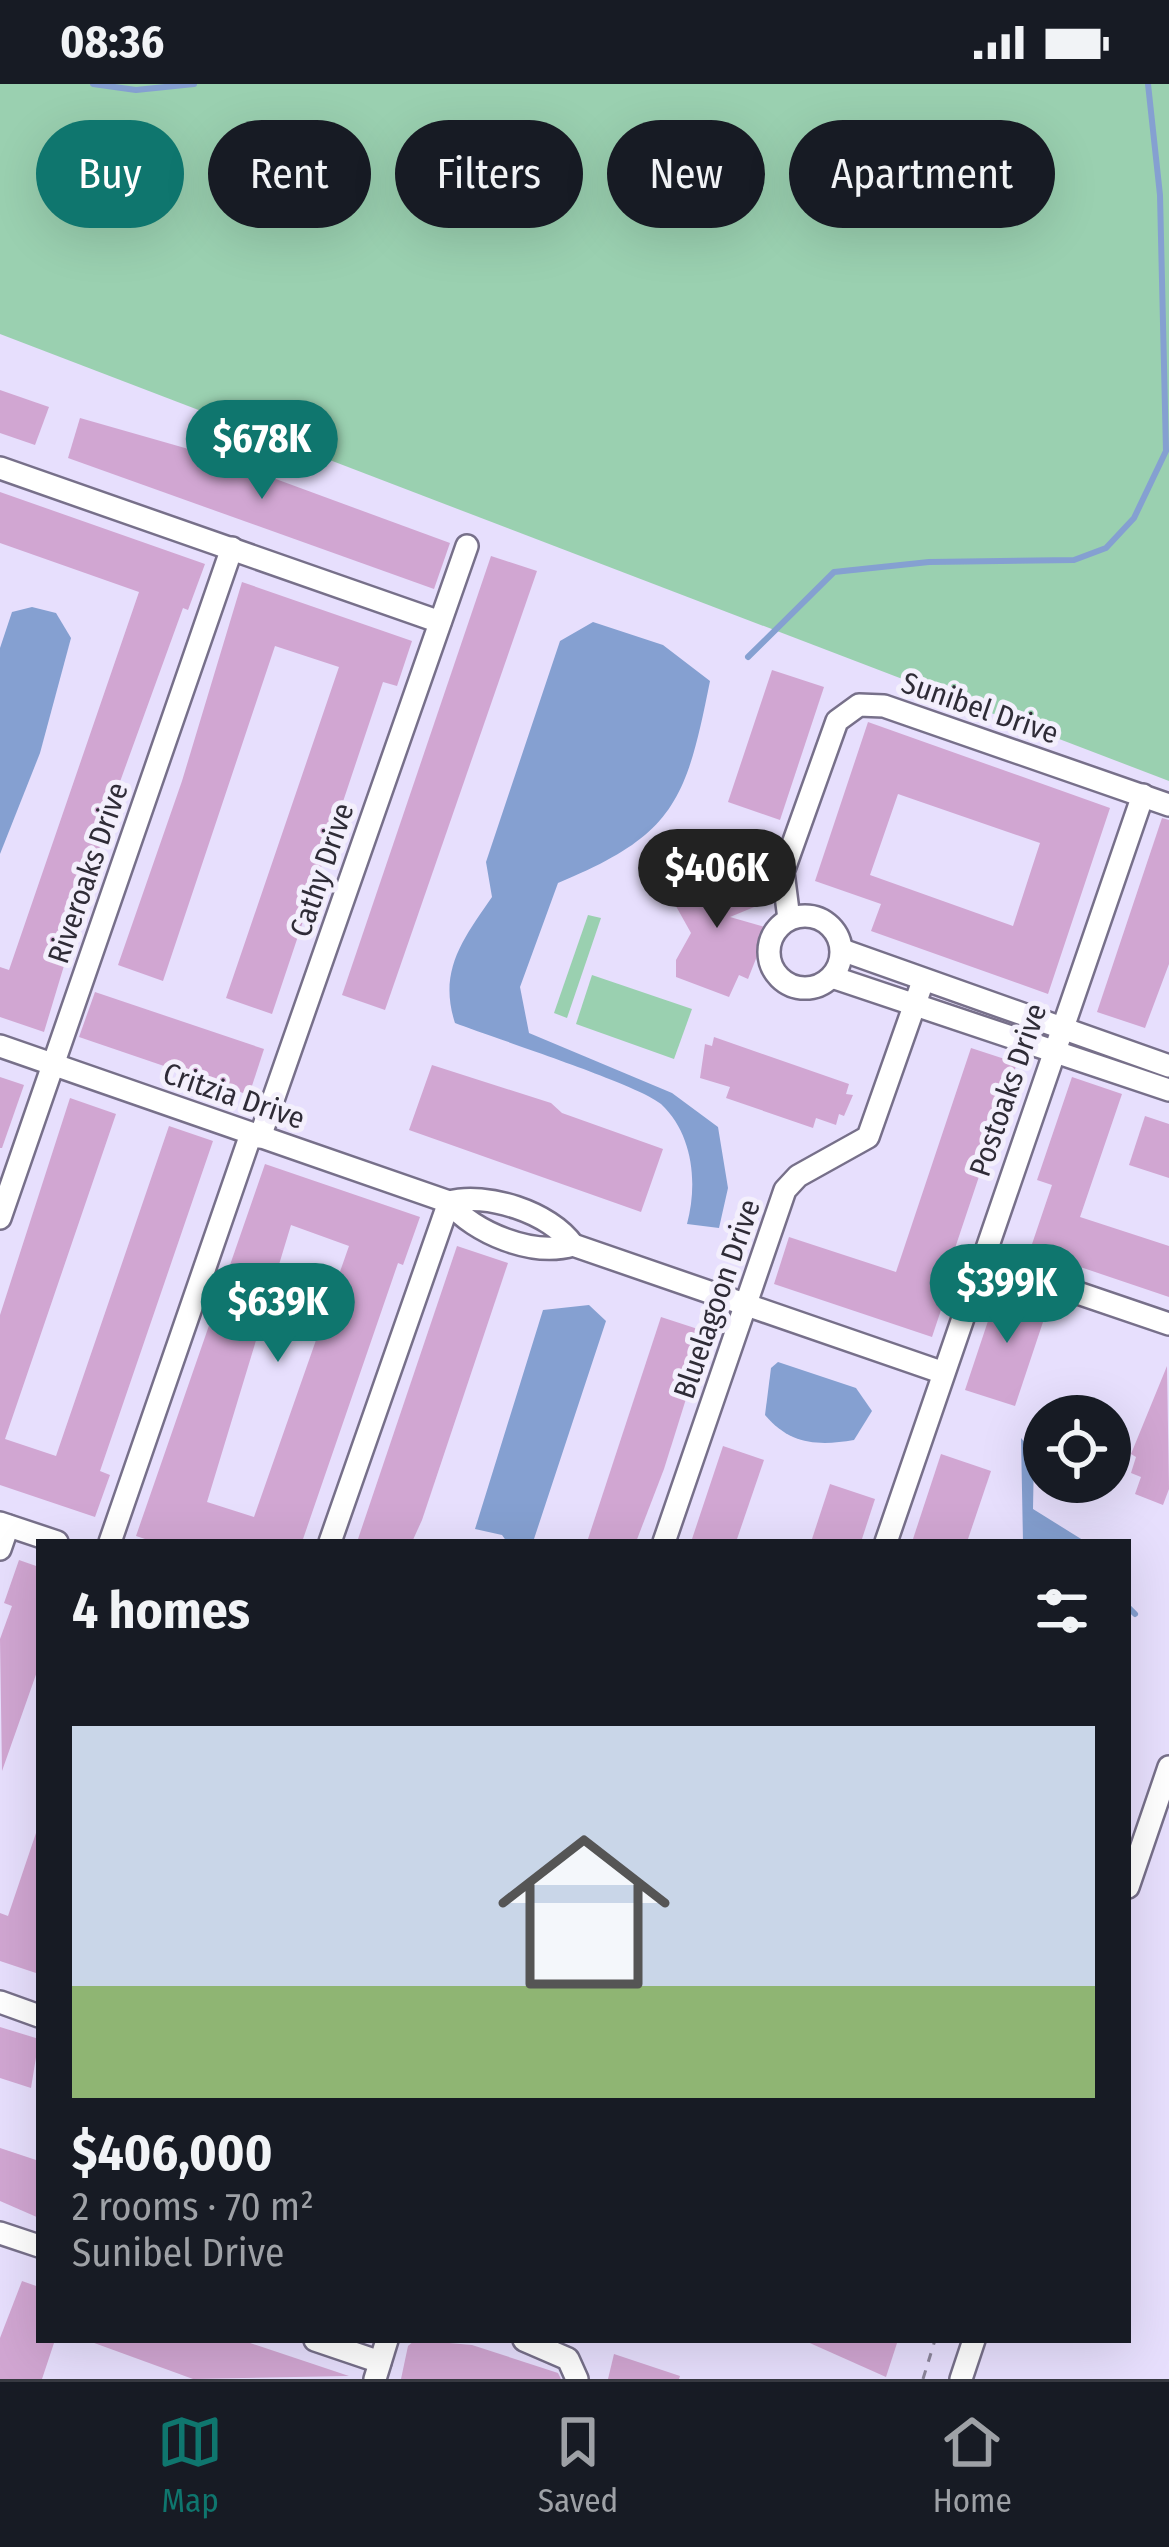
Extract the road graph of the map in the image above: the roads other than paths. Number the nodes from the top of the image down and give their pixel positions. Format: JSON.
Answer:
{"nodes":[{"id":1,"x":0,"y":468,"type":"edge"},
{"id":2,"x":467,"y":546,"type":"dead end"},
{"id":3,"x":232,"y":548,"type":"junction"},
{"id":4,"x":440,"y":622,"type":"junction"},
{"id":5,"x":1143,"y":795,"type":"junction"},
{"id":6,"x":1169,"y":805,"type":"edge"},
{"id":7,"x":789,"y":919,"type":"junction"},
{"id":8,"x":842,"y":950,"type":"junction"},
{"id":9,"x":832,"y":977,"type":"junction"},
{"id":10,"x":919,"y":991,"type":"junction"},
{"id":11,"x":1061,"y":1028,"type":"junction"},
{"id":12,"x":0,"y":1046,"type":"edge"},
{"id":13,"x":1053,"y":1050,"type":"junction"},
{"id":14,"x":53,"y":1064,"type":"junction"},
{"id":15,"x":1169,"y":1066,"type":"edge"},
{"id":16,"x":1169,"y":1090,"type":"edge"},
{"id":17,"x":256,"y":1136,"type":"junction"},
{"id":18,"x":448,"y":1202,"type":"junction"},
{"id":19,"x":0,"y":1218,"type":"edge"},
{"id":20,"x":981,"y":1260,"type":"junction"},
{"id":21,"x":746,"y":1305,"type":"junction"},
{"id":22,"x":1169,"y":1324,"type":"edge"},
{"id":23,"x":941,"y":1372,"type":"junction"},
{"id":24,"x":4,"y":1524,"type":"edge"},
{"id":25,"x":48,"y":1539,"type":"edge"},
{"id":26,"x":111,"y":1539,"type":"edge"},
{"id":27,"x":331,"y":1539,"type":"edge"},
{"id":28,"x":665,"y":1539,"type":"edge"},
{"id":29,"x":887,"y":1539,"type":"edge"},
{"id":30,"x":0,"y":1549,"type":"edge"},
{"id":31,"x":1169,"y":1767,"type":"edge"},
{"id":32,"x":1138,"y":1822,"type":"edge"},
{"id":33,"x":1131,"y":1868,"type":"edge"},
{"id":34,"x":0,"y":2002,"type":"edge"},
{"id":35,"x":36,"y":2015,"type":"edge"},
{"id":36,"x":1,"y":2237,"type":"edge"},
{"id":37,"x":36,"y":2245,"type":"edge"},
{"id":38,"x":325,"y":2343,"type":"edge"},
{"id":39,"x":531,"y":2343,"type":"edge"},
{"id":40,"x":973,"y":2343,"type":"edge"},
{"id":41,"x":381,"y":2360,"type":"edge"},
{"id":42,"x":577,"y":2379,"type":"edge"},
{"id":43,"x":961,"y":2379,"type":"edge"}],
"edges":[{"from":1,"to":3,"type":"street"},
{"from":2,"to":4,"type":"street","name":"Cathy Drive"},
{"from":3,"to":4,"type":"street"},
{"from":3,"to":14,"type":"street","name":"Riveroaks Drive"},
{"from":4,"to":17,"type":"street","name":"Cathy Drive"},
{"from":5,"to":6,"type":"street","name":"Sunibel Drive"},
{"from":5,"to":7,"type":"street","name":"Sunibel Drive"},
{"from":5,"to":11,"type":"street","name":"Postoaks Drive"},
{"from":7,"to":8,"type":"street"},
{"from":7,"to":9,"type":"street"},
{"from":8,"to":9,"type":"street"},
{"from":8,"to":10,"type":"street"},
{"from":9,"to":10,"type":"street"},
{"from":10,"to":11,"type":"street"},
{"from":10,"to":13,"type":"street"},
{"from":10,"to":21,"type":"street","name":"Bluelagoon Drive"},
{"from":11,"to":13,"type":"street","name":"Postoaks Drive"},
{"from":11,"to":15,"type":"street"},
{"from":12,"to":14,"type":"street","name":"Critzia Drive"},
{"from":13,"to":16,"type":"street"},
{"from":13,"to":20,"type":"street","name":"Postoaks Drive"},
{"from":14,"to":17,"type":"street","name":"Critzia Drive"},
{"from":14,"to":19,"type":"street","name":"Riveroaks Drive"},
{"from":17,"to":18,"type":"street","name":"Critzia Drive"},
{"from":17,"to":26,"type":"street","name":"Cathy Drive"},
{"from":18,"to":21,"type":"street","name":"Critzia Drive"},
{"from":18,"to":27,"type":"street"},
{"from":20,"to":22,"type":"street"},
{"from":20,"to":23,"type":"street","name":"Postoaks Drive"},
{"from":21,"to":23,"type":"street","name":"Critzia Drive"},
{"from":21,"to":28,"type":"street","name":"Bluelagoon Drive"},
{"from":23,"to":29,"type":"street","name":"Postoaks Drive"},
{"from":24,"to":25,"type":"street"},
{"from":24,"to":30,"type":"street"},
{"from":31,"to":32,"type":"street"},
{"from":32,"to":33,"type":"street"},
{"from":34,"to":35,"type":"street"},
{"from":36,"to":37,"type":"street"},
{"from":38,"to":41,"type":"street"},
{"from":39,"to":42,"type":"street"},
{"from":40,"to":43,"type":"street"}]}
